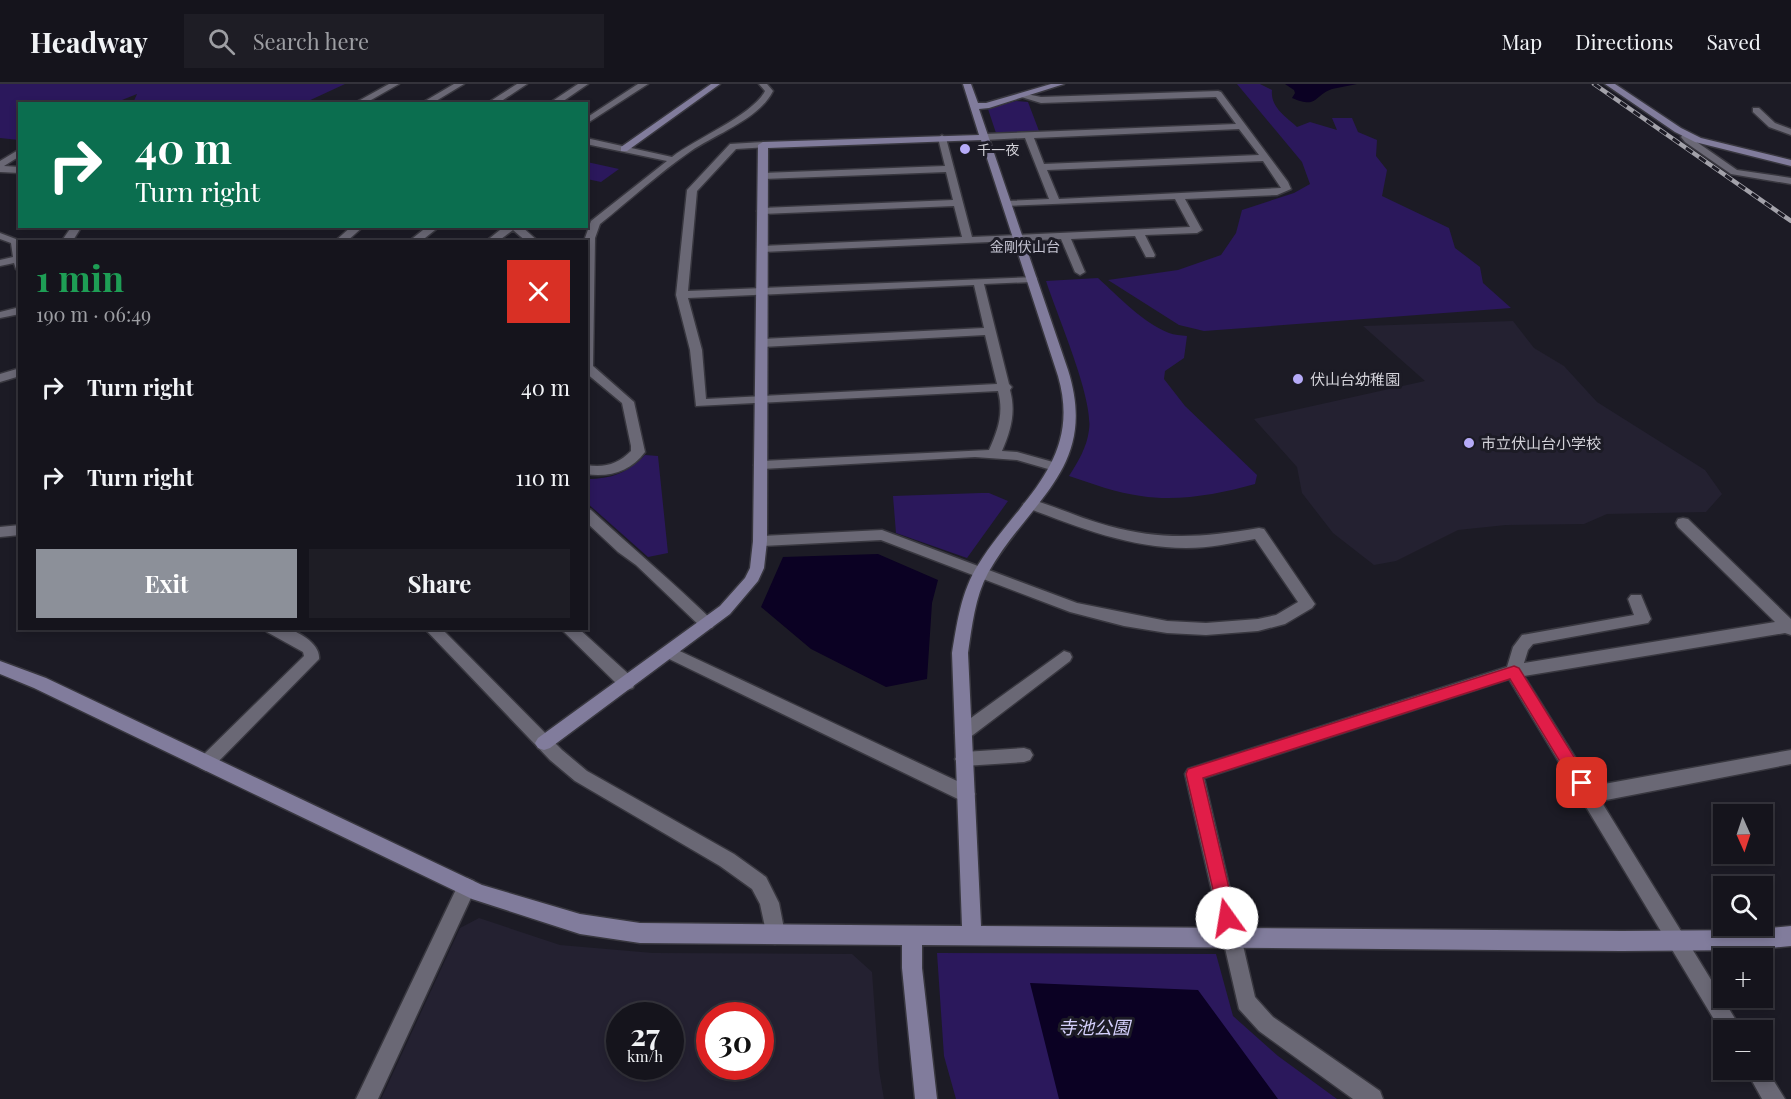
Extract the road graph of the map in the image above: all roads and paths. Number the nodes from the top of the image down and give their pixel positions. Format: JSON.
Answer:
{"nodes":[{"id":1,"x":395,"y":84,"type":"edge"},
{"id":2,"x":460,"y":84,"type":"edge"},
{"id":3,"x":523,"y":84,"type":"edge"},
{"id":4,"x":584,"y":84,"type":"edge"},
{"id":5,"x":644,"y":84,"type":"edge"},
{"id":6,"x":716,"y":84,"type":"edge"},
{"id":7,"x":764,"y":84,"type":"edge"},
{"id":8,"x":967,"y":84,"type":"edge"},
{"id":9,"x":1060,"y":84,"type":"edge"},
{"id":10,"x":1610,"y":84,"type":"edge"},
{"id":11,"x":1022,"y":96,"type":"junction"},
{"id":12,"x":361,"y":102,"type":"edge"},
{"id":13,"x":428,"y":102,"type":"edge"},
{"id":14,"x":493,"y":102,"type":"edge"},
{"id":15,"x":555,"y":102,"type":"edge"},
{"id":16,"x":975,"y":106,"type":"junction"},
{"id":17,"x":1756,"y":110,"type":"dead end"},
{"id":18,"x":588,"y":121,"type":"edge"},
{"id":19,"x":1242,"y":126,"type":"junction"},
{"id":20,"x":1791,"y":132,"type":"edge"},
{"id":21,"x":1028,"y":135,"type":"junction"},
{"id":22,"x":1687,"y":135,"type":"junction"},
{"id":23,"x":986,"y":137,"type":"junction"},
{"id":24,"x":942,"y":138,"type":"junction"},
{"id":25,"x":588,"y":141,"type":"edge"},
{"id":26,"x":764,"y":145,"type":"junction"},
{"id":27,"x":624,"y":149,"type":"junction"},
{"id":28,"x":18,"y":154,"type":"edge"},
{"id":29,"x":1265,"y":158,"type":"junction"},
{"id":30,"x":674,"y":160,"type":"junction"},
{"id":31,"x":1791,"y":163,"type":"edge"},
{"id":32,"x":0,"y":167,"type":"edge"},
{"id":33,"x":1041,"y":167,"type":"junction"},
{"id":34,"x":950,"y":169,"type":"junction"},
{"id":35,"x":18,"y":170,"type":"edge"},
{"id":36,"x":763,"y":176,"type":"junction"},
{"id":37,"x":1791,"y":181,"type":"edge"},
{"id":38,"x":1178,"y":196,"type":"junction"},
{"id":39,"x":1054,"y":202,"type":"junction"},
{"id":40,"x":958,"y":203,"type":"junction"},
{"id":41,"x":1008,"y":204,"type":"junction"},
{"id":42,"x":762,"y":211,"type":"junction"},
{"id":43,"x":77,"y":228,"type":"edge"},
{"id":44,"x":356,"y":228,"type":"edge"},
{"id":45,"x":432,"y":228,"type":"edge"},
{"id":46,"x":510,"y":228,"type":"edge"},
{"id":47,"x":516,"y":228,"type":"edge"},
{"id":48,"x":1138,"y":232,"type":"junction"},
{"id":49,"x":0,"y":236,"type":"edge"},
{"id":50,"x":1065,"y":236,"type":"junction"},
{"id":51,"x":1019,"y":238,"type":"junction"},
{"id":52,"x":68,"y":240,"type":"edge"},
{"id":53,"x":342,"y":240,"type":"edge"},
{"id":54,"x":415,"y":240,"type":"edge"},
{"id":55,"x":493,"y":240,"type":"edge"},
{"id":56,"x":531,"y":240,"type":"edge"},
{"id":57,"x":968,"y":240,"type":"junction"},
{"id":58,"x":762,"y":249,"type":"junction"},
{"id":59,"x":18,"y":253,"type":"edge"},
{"id":60,"x":1150,"y":255,"type":"dead end"},
{"id":61,"x":18,"y":259,"type":"edge"},
{"id":62,"x":588,"y":259,"type":"edge"},
{"id":63,"x":0,"y":263,"type":"edge"},
{"id":64,"x":1080,"y":272,"type":"dead end"},
{"id":65,"x":1032,"y":279,"type":"junction"},
{"id":66,"x":978,"y":281,"type":"junction"},
{"id":67,"x":762,"y":291,"type":"junction"},
{"id":68,"x":682,"y":295,"type":"junction"},
{"id":69,"x":18,"y":310,"type":"edge"},
{"id":70,"x":0,"y":315,"type":"edge"},
{"id":71,"x":991,"y":331,"type":"junction"},
{"id":72,"x":762,"y":343,"type":"junction"},
{"id":73,"x":588,"y":367,"type":"edge"},
{"id":74,"x":18,"y":373,"type":"edge"},
{"id":75,"x":0,"y":378,"type":"edge"},
{"id":76,"x":1006,"y":387,"type":"junction"},
{"id":77,"x":761,"y":400,"type":"junction"},
{"id":78,"x":994,"y":453,"type":"junction"},
{"id":79,"x":761,"y":465,"type":"junction"},
{"id":80,"x":1055,"y":467,"type":"junction"},
{"id":81,"x":588,"y":469,"type":"edge"},
{"id":82,"x":1030,"y":504,"type":"junction"},
{"id":83,"x":588,"y":515,"type":"edge"},
{"id":84,"x":1683,"y":523,"type":"dead end"},
{"id":85,"x":18,"y":530,"type":"edge"},
{"id":86,"x":0,"y":532,"type":"edge"},
{"id":87,"x":760,"y":541,"type":"junction"},
{"id":88,"x":981,"y":573,"type":"junction"},
{"id":89,"x":1636,"y":599,"type":"dead end"},
{"id":90,"x":707,"y":624,"type":"junction"},
{"id":91,"x":1790,"y":628,"type":"edge"},
{"id":92,"x":276,"y":630,"type":"edge"},
{"id":93,"x":433,"y":630,"type":"edge"},
{"id":94,"x":569,"y":630,"type":"edge"},
{"id":95,"x":669,"y":652,"type":"junction"},
{"id":96,"x":1064,"y":657,"type":"dead end"},
{"id":97,"x":0,"y":667,"type":"edge"},
{"id":98,"x":1514,"y":672,"type":"junction"},
{"id":99,"x":627,"y":683,"type":"junction"},
{"id":100,"x":963,"y":733,"type":"junction"},
{"id":101,"x":544,"y":743,"type":"junction"},
{"id":102,"x":1024,"y":755,"type":"dead end"},
{"id":103,"x":1791,"y":757,"type":"edge"},
{"id":104,"x":964,"y":759,"type":"junction"},
{"id":105,"x":206,"y":763,"type":"junction"},
{"id":106,"x":966,"y":794,"type":"junction"},
{"id":107,"x":1588,"y":795,"type":"junction"},
{"id":108,"x":467,"y":887,"type":"junction"},
{"id":109,"x":775,"y":934,"type":"junction"},
{"id":110,"x":912,"y":935,"type":"junction"},
{"id":111,"x":972,"y":936,"type":"junction"},
{"id":112,"x":1791,"y":936,"type":"edge"},
{"id":113,"x":1232,"y":938,"type":"junction"},
{"id":114,"x":1678,"y":941,"type":"junction"},
{"id":115,"x":1726,"y":1020,"type":"edge"},
{"id":116,"x":1762,"y":1080,"type":"edge"},
{"id":117,"x":367,"y":1099,"type":"edge"},
{"id":118,"x":926,"y":1099,"type":"edge"},
{"id":119,"x":1372,"y":1099,"type":"edge"},
{"id":120,"x":1774,"y":1099,"type":"edge"}],
"edges":[{"from":1,"to":12,"type":"street"},
{"from":2,"to":13,"type":"street"},
{"from":3,"to":14,"type":"street"},
{"from":4,"to":15,"type":"street"},
{"from":5,"to":18,"type":"street"},
{"from":6,"to":27,"type":"street"},
{"from":7,"to":30,"type":"street"},
{"from":8,"to":16,"type":"street"},
{"from":9,"to":11,"type":"street"},
{"from":10,"to":22,"type":"street"},
{"from":11,"to":16,"type":"street"},
{"from":11,"to":19,"type":"street"},
{"from":16,"to":23,"type":"street"},
{"from":17,"to":20,"type":"street"},
{"from":19,"to":21,"type":"street"},
{"from":19,"to":29,"type":"street"},
{"from":21,"to":23,"type":"street"},
{"from":21,"to":33,"type":"street"},
{"from":22,"to":31,"type":"street"},
{"from":22,"to":37,"type":"street"},
{"from":23,"to":24,"type":"street"},
{"from":23,"to":41,"type":"street"},
{"from":24,"to":26,"type":"street"},
{"from":24,"to":34,"type":"street"},
{"from":25,"to":27,"type":"street"},
{"from":26,"to":36,"type":"street"},
{"from":26,"to":68,"type":"street"},
{"from":27,"to":30,"type":"street"},
{"from":28,"to":32,"type":"street"},
{"from":29,"to":33,"type":"street"},
{"from":29,"to":38,"type":"street"},
{"from":30,"to":62,"type":"street"},
{"from":32,"to":35,"type":"street"},
{"from":33,"to":39,"type":"street"},
{"from":34,"to":36,"type":"street"},
{"from":34,"to":40,"type":"street"},
{"from":36,"to":42,"type":"street"},
{"from":38,"to":39,"type":"street"},
{"from":38,"to":48,"type":"street"},
{"from":39,"to":41,"type":"street"},
{"from":40,"to":42,"type":"street"},
{"from":40,"to":57,"type":"street"},
{"from":41,"to":51,"type":"street"},
{"from":42,"to":58,"type":"street"},
{"from":43,"to":52,"type":"street"},
{"from":44,"to":53,"type":"street"},
{"from":45,"to":54,"type":"street"},
{"from":46,"to":55,"type":"street"},
{"from":47,"to":56,"type":"street"},
{"from":48,"to":50,"type":"street"},
{"from":48,"to":60,"type":"street"},
{"from":49,"to":59,"type":"street"},
{"from":50,"to":51,"type":"street"},
{"from":50,"to":64,"type":"street"},
{"from":51,"to":57,"type":"street"},
{"from":51,"to":65,"type":"street"},
{"from":57,"to":58,"type":"street"},
{"from":58,"to":67,"type":"street"},
{"from":61,"to":63,"type":"street"},
{"from":65,"to":66,"type":"street"},
{"from":65,"to":80,"type":"street"},
{"from":66,"to":67,"type":"street"},
{"from":66,"to":71,"type":"street"},
{"from":67,"to":68,"type":"street"},
{"from":67,"to":72,"type":"street"},
{"from":68,"to":77,"type":"street"},
{"from":69,"to":70,"type":"street"},
{"from":71,"to":72,"type":"street"},
{"from":71,"to":76,"type":"street"},
{"from":72,"to":77,"type":"street"},
{"from":73,"to":81,"type":"street"},
{"from":74,"to":75,"type":"street"},
{"from":76,"to":77,"type":"street"},
{"from":76,"to":78,"type":"street"},
{"from":77,"to":79,"type":"street"},
{"from":78,"to":79,"type":"street"},
{"from":78,"to":80,"type":"street"},
{"from":79,"to":87,"type":"street"},
{"from":80,"to":82,"type":"street"},
{"from":82,"to":88,"type":"street"},
{"from":82,"to":88,"type":"street"},
{"from":83,"to":90,"type":"street"},
{"from":84,"to":91,"type":"street"},
{"from":85,"to":86,"type":"street"},
{"from":87,"to":88,"type":"street"},
{"from":87,"to":90,"type":"street"},
{"from":88,"to":100,"type":"street"},
{"from":89,"to":98,"type":"street"},
{"from":90,"to":95,"type":"street"},
{"from":91,"to":98,"type":"street"},
{"from":92,"to":105,"type":"street"},
{"from":93,"to":101,"type":"street"},
{"from":94,"to":99,"type":"street"},
{"from":95,"to":99,"type":"street"},
{"from":95,"to":106,"type":"street"},
{"from":96,"to":100,"type":"street"},
{"from":97,"to":105,"type":"street"},
{"from":98,"to":107,"type":"street"},
{"from":98,"to":113,"type":"street"},
{"from":99,"to":101,"type":"street"},
{"from":100,"to":104,"type":"street"},
{"from":101,"to":109,"type":"street"},
{"from":102,"to":104,"type":"street"},
{"from":103,"to":107,"type":"street"},
{"from":104,"to":106,"type":"street"},
{"from":105,"to":108,"type":"street"},
{"from":106,"to":111,"type":"street"},
{"from":107,"to":114,"type":"street"},
{"from":108,"to":109,"type":"street"},
{"from":108,"to":117,"type":"street"},
{"from":109,"to":110,"type":"street"},
{"from":110,"to":111,"type":"street"},
{"from":110,"to":118,"type":"street"},
{"from":111,"to":113,"type":"street"},
{"from":112,"to":114,"type":"street"},
{"from":113,"to":114,"type":"street"},
{"from":113,"to":119,"type":"street"},
{"from":114,"to":115,"type":"street"},
{"from":116,"to":120,"type":"street"}]}
